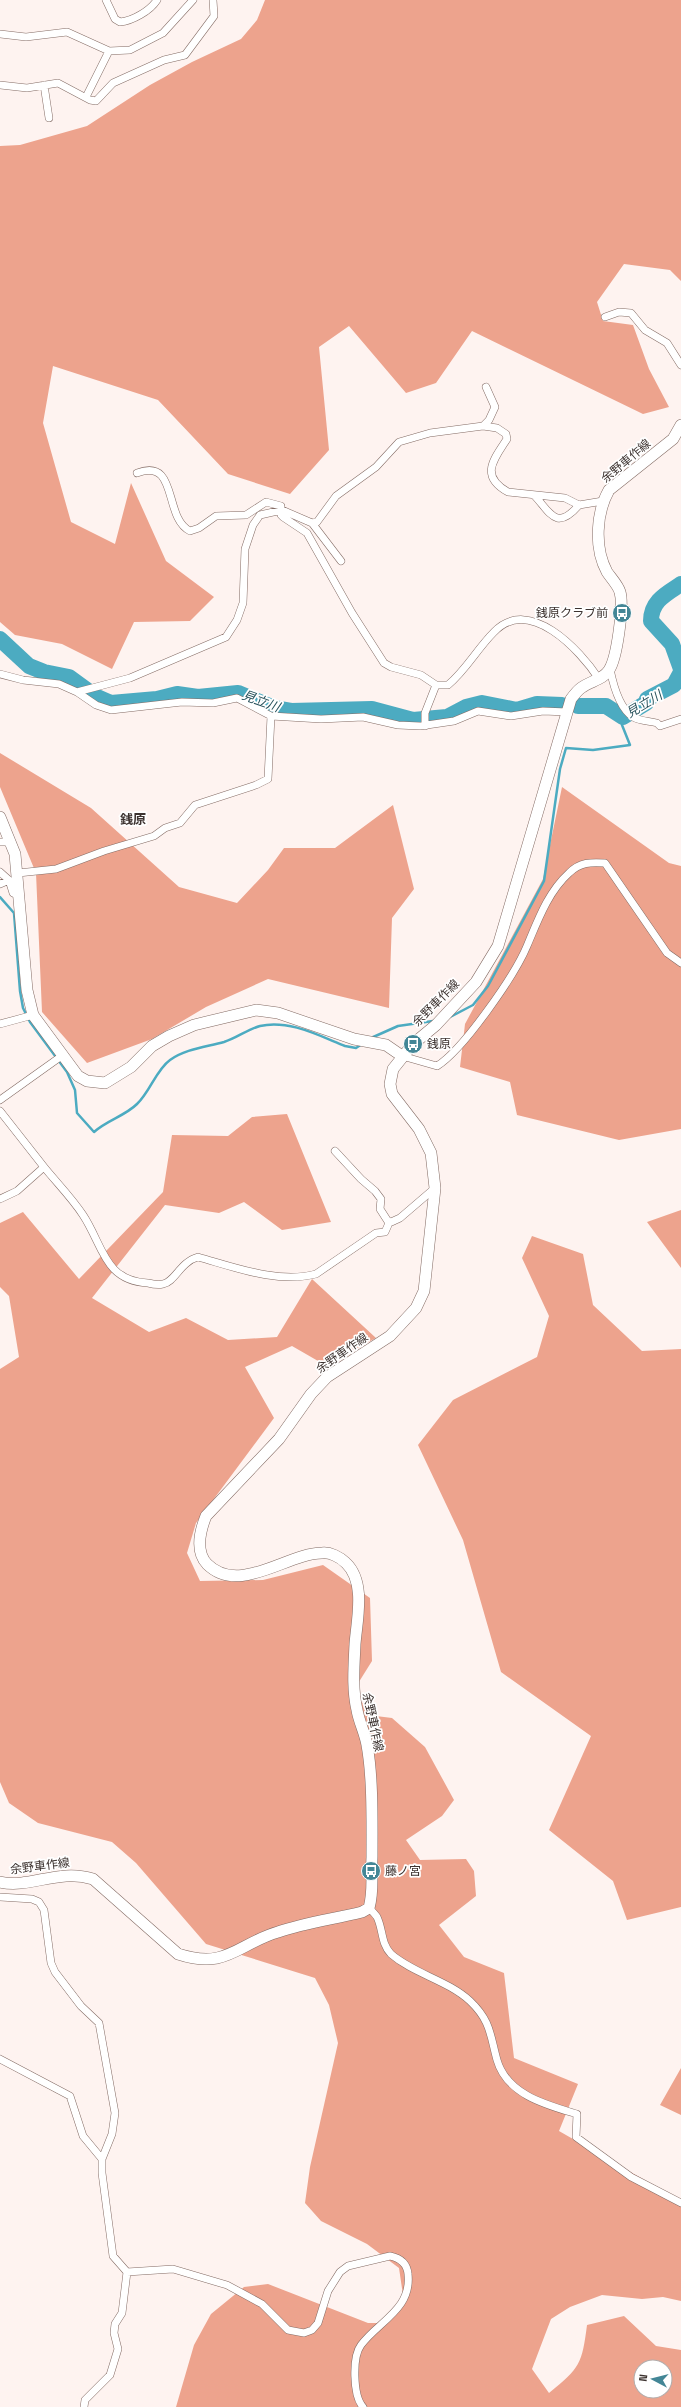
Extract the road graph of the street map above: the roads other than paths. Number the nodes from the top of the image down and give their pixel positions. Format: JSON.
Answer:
{"nodes":[{"id":1,"x":106,"y":0,"type":"edge"},
{"id":2,"x":157,"y":0,"type":"edge"},
{"id":3,"x":193,"y":0,"type":"edge"},
{"id":4,"x":213,"y":0,"type":"edge"},
{"id":5,"x":0,"y":34,"type":"edge"},
{"id":6,"x":109,"y":51,"type":"junction"},
{"id":7,"x":0,"y":85,"type":"edge"},
{"id":8,"x":44,"y":85,"type":"junction"},
{"id":9,"x":86,"y":98,"type":"junction"},
{"id":10,"x":49,"y":118,"type":"dead end"},
{"id":11,"x":605,"y":317,"type":"dead end"},
{"id":12,"x":681,"y":365,"type":"edge"},
{"id":13,"x":486,"y":387,"type":"dead end"},
{"id":14,"x":681,"y":425,"type":"edge"},
{"id":15,"x":483,"y":426,"type":"junction"},
{"id":16,"x":137,"y":474,"type":"dead end"},
{"id":17,"x":534,"y":495,"type":"junction"},
{"id":18,"x":603,"y":501,"type":"junction"},
{"id":19,"x":579,"y":505,"type":"junction"},
{"id":20,"x":282,"y":510,"type":"junction"},
{"id":21,"x":312,"y":523,"type":"junction"},
{"id":22,"x":341,"y":561,"type":"dead end"},
{"id":23,"x":610,"y":669,"type":"junction"},
{"id":24,"x":0,"y":674,"type":"edge"},
{"id":25,"x":599,"y":679,"type":"junction"},
{"id":26,"x":436,"y":684,"type":"junction"},
{"id":27,"x":84,"y":690,"type":"junction"},
{"id":28,"x":567,"y":712,"type":"junction"},
{"id":29,"x":271,"y":716,"type":"junction"},
{"id":30,"x":681,"y":719,"type":"edge"},
{"id":31,"x":425,"y":724,"type":"junction"},
{"id":32,"x":0,"y":817,"type":"edge"},
{"id":33,"x":5,"y":842,"type":"edge"},
{"id":34,"x":0,"y":872,"type":"edge"},
{"id":35,"x":14,"y":876,"type":"junction"},
{"id":36,"x":0,"y":884,"type":"edge"},
{"id":37,"x":681,"y":964,"type":"edge"},
{"id":38,"x":33,"y":1015,"type":"junction"},
{"id":39,"x":0,"y":1024,"type":"edge"},
{"id":40,"x":63,"y":1055,"type":"junction"},
{"id":41,"x":402,"y":1056,"type":"junction"},
{"id":42,"x":0,"y":1100,"type":"edge"},
{"id":43,"x":0,"y":1111,"type":"edge"},
{"id":44,"x":335,"y":1150,"type":"dead end"},
{"id":45,"x":44,"y":1167,"type":"junction"},
{"id":46,"x":435,"y":1188,"type":"junction"},
{"id":47,"x":0,"y":1199,"type":"edge"},
{"id":48,"x":388,"y":1224,"type":"junction"},
{"id":49,"x":0,"y":1882,"type":"edge"},
{"id":50,"x":0,"y":1898,"type":"edge"},
{"id":51,"x":369,"y":1908,"type":"junction"},
{"id":52,"x":0,"y":2059,"type":"edge"},
{"id":53,"x":102,"y":2159,"type":"junction"},
{"id":54,"x":681,"y":2203,"type":"edge"},
{"id":55,"x":127,"y":2272,"type":"junction"},
{"id":56,"x":84,"y":2407,"type":"edge"},
{"id":57,"x":363,"y":2407,"type":"edge"}],
"edges":[{"from":1,"to":2,"type":"street"},
{"from":3,"to":6,"type":"street"},
{"from":4,"to":9,"type":"street"},
{"from":5,"to":6,"type":"street"},
{"from":6,"to":9,"type":"street"},
{"from":7,"to":8,"type":"street"},
{"from":8,"to":9,"type":"street"},
{"from":8,"to":10,"type":"street"},
{"from":11,"to":12,"type":"street"},
{"from":13,"to":15,"type":"street"},
{"from":14,"to":18,"type":"main road","name":"余野車作線"},
{"from":15,"to":17,"type":"street"},
{"from":15,"to":21,"type":"street"},
{"from":16,"to":20,"type":"street"},
{"from":17,"to":19,"type":"street"},
{"from":17,"to":19,"type":"street"},
{"from":18,"to":19,"type":"street"},
{"from":18,"to":23,"type":"main road","name":"余野車作線"},
{"from":20,"to":21,"type":"street"},
{"from":20,"to":26,"type":"street"},
{"from":20,"to":27,"type":"street"},
{"from":21,"to":22,"type":"street"},
{"from":23,"to":25,"type":"main road","name":"余野車作線"},
{"from":23,"to":30,"type":"street"},
{"from":24,"to":27,"type":"street"},
{"from":25,"to":26,"type":"street"},
{"from":25,"to":28,"type":"main road","name":"余野車作線"},
{"from":26,"to":31,"type":"street"},
{"from":27,"to":29,"type":"street"},
{"from":28,"to":31,"type":"street"},
{"from":28,"to":41,"type":"main road","name":"余野車作線"},
{"from":29,"to":31,"type":"street"},
{"from":29,"to":35,"type":"street"},
{"from":32,"to":33,"type":"main road"},
{"from":33,"to":35,"type":"main road"},
{"from":34,"to":35,"type":"street"},
{"from":35,"to":36,"type":"street"},
{"from":35,"to":38,"type":"main road"},
{"from":37,"to":41,"type":"street"},
{"from":38,"to":39,"type":"street"},
{"from":38,"to":40,"type":"main road"},
{"from":40,"to":41,"type":"main road"},
{"from":40,"to":42,"type":"street"},
{"from":41,"to":46,"type":"main road","name":"余野車作線"},
{"from":43,"to":45,"type":"street"},
{"from":44,"to":48,"type":"street"},
{"from":45,"to":47,"type":"street"},
{"from":45,"to":48,"type":"street"},
{"from":46,"to":48,"type":"street"},
{"from":46,"to":51,"type":"main road","name":"余野車作線"},
{"from":49,"to":51,"type":"main road","name":"余野車作線"},
{"from":50,"to":53,"type":"street"},
{"from":51,"to":54,"type":"street"},
{"from":52,"to":53,"type":"street"},
{"from":53,"to":55,"type":"street"},
{"from":55,"to":56,"type":"street"},
{"from":55,"to":57,"type":"street"}]}
